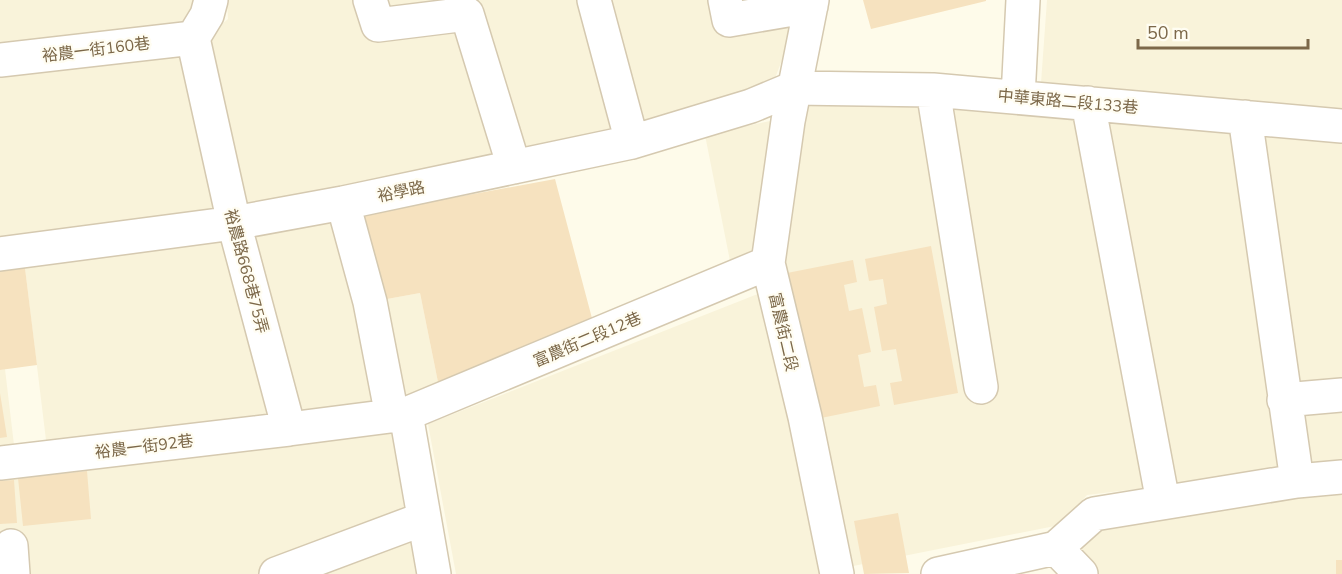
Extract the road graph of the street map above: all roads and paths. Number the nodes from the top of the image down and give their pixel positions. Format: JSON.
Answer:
{"nodes":[{"id":1,"x":212,"y":0,"type":"edge"},
{"id":2,"x":370,"y":0,"type":"edge"},
{"id":3,"x":594,"y":0,"type":"edge"},
{"id":4,"x":725,"y":0,"type":"edge"},
{"id":5,"x":1023,"y":0,"type":"edge"},
{"id":6,"x":811,"y":3,"type":"edge"},
{"id":7,"x":193,"y":38,"type":"junction"},
{"id":8,"x":0,"y":60,"type":"edge"},
{"id":9,"x":794,"y":88,"type":"junction"},
{"id":10,"x":933,"y":90,"type":"junction"},
{"id":11,"x":1018,"y":97,"type":"junction"},
{"id":12,"x":1088,"y":103,"type":"junction"},
{"id":13,"x":1245,"y":117,"type":"junction"},
{"id":14,"x":1342,"y":126,"type":"edge"},
{"id":15,"x":632,"y":142,"type":"junction"},
{"id":16,"x":514,"y":167,"type":"junction"},
{"id":17,"x":343,"y":203,"type":"junction"},
{"id":18,"x":234,"y":223,"type":"junction"},
{"id":19,"x":0,"y":254,"type":"edge"},
{"id":20,"x":768,"y":263,"type":"junction"},
{"id":21,"x":981,"y":387,"type":"dead end"},
{"id":22,"x":1342,"y":395,"type":"edge"},
{"id":23,"x":1284,"y":400,"type":"junction"},
{"id":24,"x":399,"y":415,"type":"junction"},
{"id":25,"x":289,"y":429,"type":"junction"},
{"id":26,"x":0,"y":463,"type":"edge"},
{"id":27,"x":1342,"y":477,"type":"edge"},
{"id":28,"x":1297,"y":481,"type":"junction"},
{"id":29,"x":1163,"y":502,"type":"junction"},
{"id":30,"x":423,"y":519,"type":"junction"},
{"id":31,"x":1056,"y":548,"type":"junction"},
{"id":32,"x":290,"y":572,"type":"edge"},
{"id":33,"x":434,"y":574,"type":"edge"},
{"id":34,"x":837,"y":574,"type":"edge"},
{"id":35,"x":938,"y":574,"type":"edge"},
{"id":36,"x":1081,"y":574,"type":"edge"}],
"edges":[{"from":1,"to":7,"type":"street"},
{"from":2,"to":16,"type":"street"},
{"from":3,"to":15,"type":"street"},
{"from":4,"to":6,"type":"street"},
{"from":5,"to":11,"type":"street"},
{"from":6,"to":9,"type":"street","name":"富農街二段"},
{"from":7,"to":8,"type":"street","name":"裕農一街160巷"},
{"from":7,"to":18,"type":"street","name":"裕農路668巷75弄"},
{"from":9,"to":10,"type":"street","name":"中華東路二段133巷"},
{"from":9,"to":15,"type":"street","name":"裕學路"},
{"from":9,"to":20,"type":"street","name":"富農街二段"},
{"from":10,"to":11,"type":"street","name":"中華東路二段133巷"},
{"from":10,"to":21,"type":"street"},
{"from":11,"to":12,"type":"street","name":"中華東路二段133巷"},
{"from":12,"to":13,"type":"street","name":"中華東路二段133巷"},
{"from":12,"to":29,"type":"street"},
{"from":13,"to":14,"type":"street","name":"中華東路二段133巷"},
{"from":13,"to":23,"type":"street"},
{"from":15,"to":16,"type":"street","name":"裕學路"},
{"from":16,"to":17,"type":"street","name":"裕學路"},
{"from":17,"to":18,"type":"street","name":"裕學路"},
{"from":17,"to":24,"type":"street"},
{"from":18,"to":19,"type":"street","name":"裕學路"},
{"from":18,"to":25,"type":"street","name":"裕農路668巷75弄"},
{"from":20,"to":24,"type":"street","name":"富農街二段12巷"},
{"from":20,"to":34,"type":"street","name":"富農街二段"},
{"from":22,"to":23,"type":"street"},
{"from":23,"to":28,"type":"street"},
{"from":24,"to":25,"type":"street"},
{"from":24,"to":30,"type":"street"},
{"from":25,"to":26,"type":"street","name":"裕農一街92巷"},
{"from":27,"to":28,"type":"street"},
{"from":28,"to":29,"type":"street"},
{"from":29,"to":31,"type":"street"},
{"from":30,"to":32,"type":"street"},
{"from":30,"to":33,"type":"street"},
{"from":31,"to":35,"type":"street"},
{"from":31,"to":36,"type":"street"}]}
